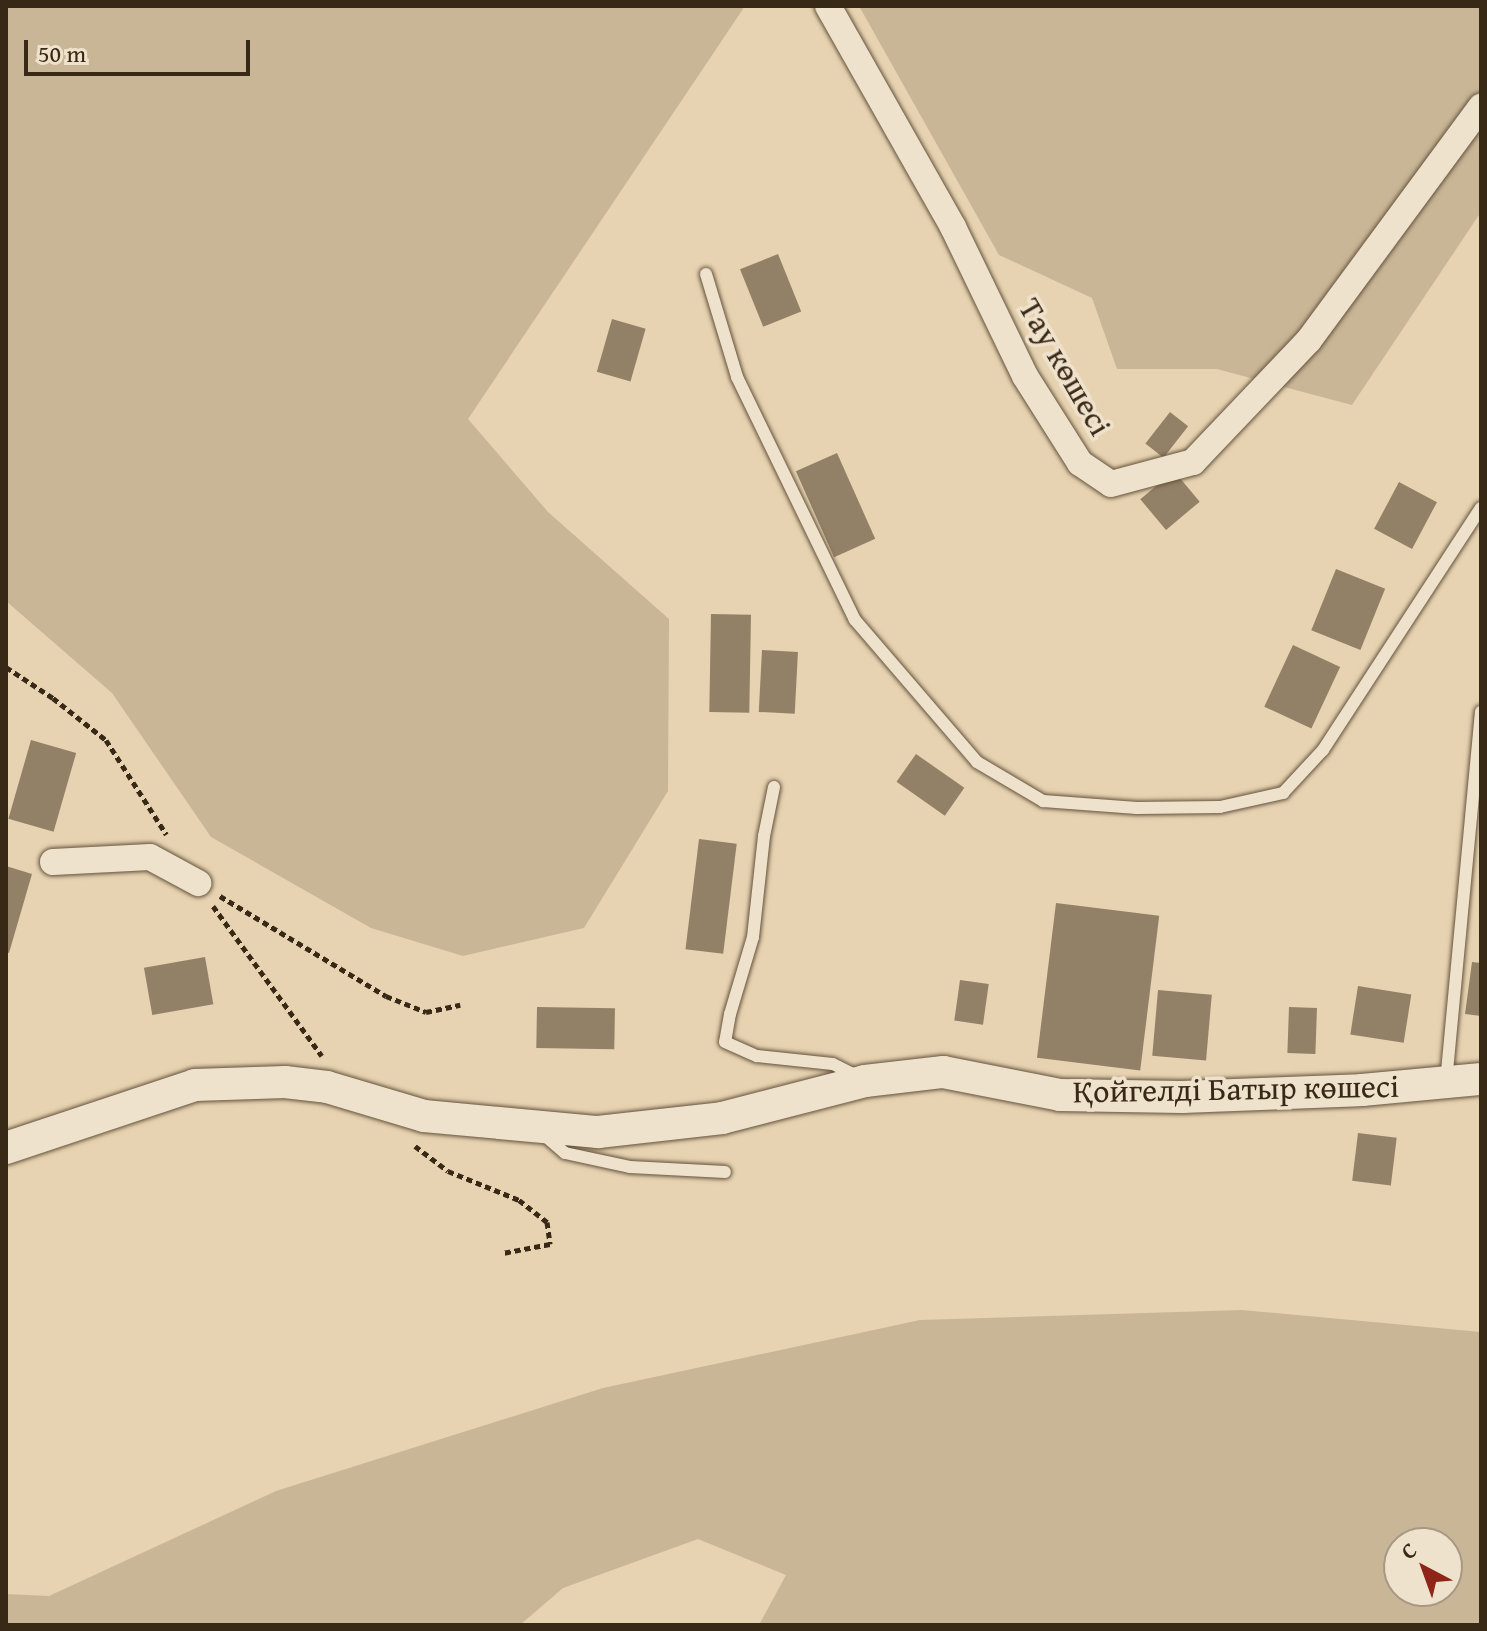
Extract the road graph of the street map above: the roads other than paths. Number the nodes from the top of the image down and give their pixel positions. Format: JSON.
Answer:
{"nodes":[{"id":1,"x":828,"y":6,"type":"edge"},
{"id":2,"x":1481,"y":107,"type":"edge"},
{"id":3,"x":706,"y":274,"type":"dead end"},
{"id":4,"x":1481,"y":508,"type":"edge"},
{"id":5,"x":1481,"y":712,"type":"edge"},
{"id":6,"x":774,"y":787,"type":"dead end"},
{"id":7,"x":53,"y":862,"type":"dead end"},
{"id":8,"x":198,"y":883,"type":"road end"},
{"id":9,"x":1481,"y":1079,"type":"edge"},
{"id":10,"x":865,"y":1081,"type":"junction"},
{"id":11,"x":1446,"y":1082,"type":"junction"},
{"id":12,"x":531,"y":1125,"type":"junction"},
{"id":13,"x":6,"y":1148,"type":"edge"},
{"id":14,"x":725,"y":1172,"type":"dead end"}],
"edges":[{"from":1,"to":2,"type":"street","name":"Тау көшесі"},
{"from":3,"to":4,"type":"lane"},
{"from":5,"to":11,"type":"lane"},
{"from":6,"to":10,"type":"lane"},
{"from":7,"to":8,"type":"street"},
{"from":9,"to":11,"type":"street","name":"Қойгелді Батыр көшесі"},
{"from":10,"to":11,"type":"street","name":"Қойгелді Батыр көшесі"},
{"from":10,"to":12,"type":"street","name":"Қойгелді Батыр көшесі"},
{"from":12,"to":13,"type":"street","name":"Қойгелді Батыр көшесі"},
{"from":12,"to":14,"type":"lane"}]}
